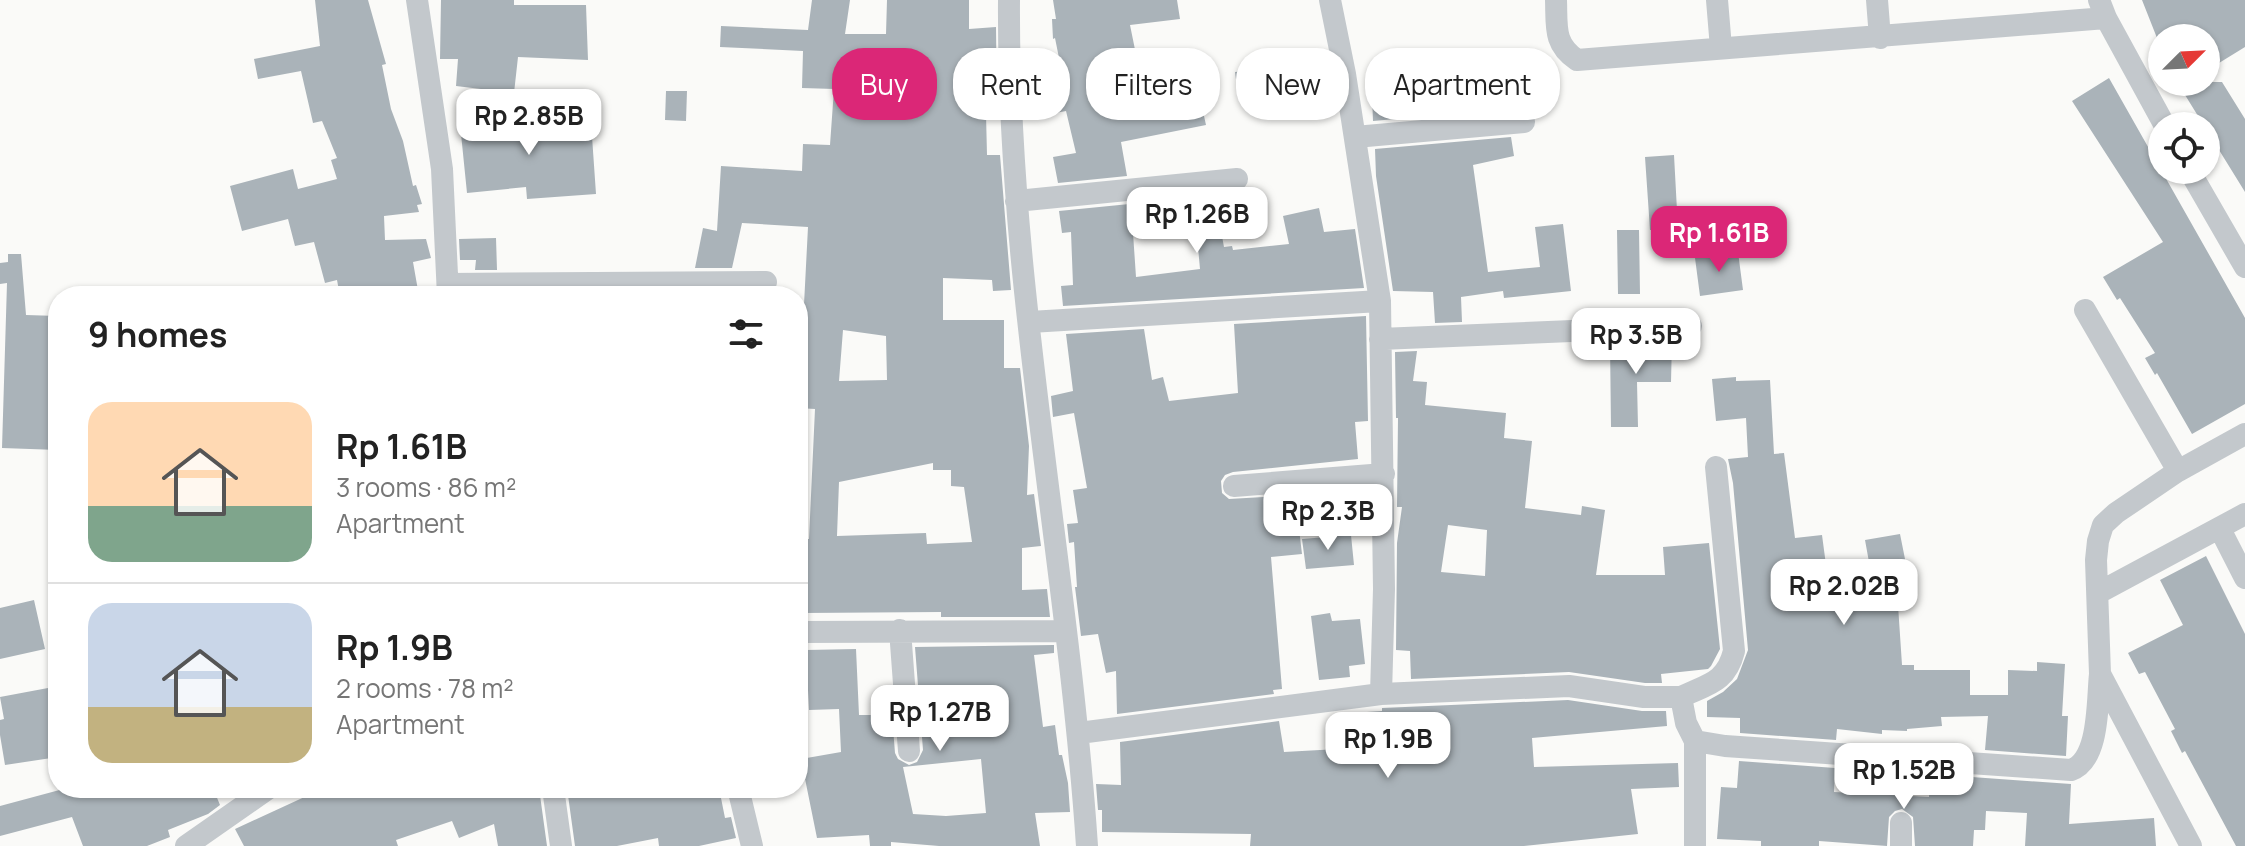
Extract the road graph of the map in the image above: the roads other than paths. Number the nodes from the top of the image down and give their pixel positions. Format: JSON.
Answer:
{"nodes":[{"id":1,"x":417,"y":0,"type":"edge"},
{"id":2,"x":1009,"y":0,"type":"edge"},
{"id":3,"x":1330,"y":0,"type":"edge"},
{"id":4,"x":1556,"y":0,"type":"edge"},
{"id":5,"x":1717,"y":0,"type":"edge"},
{"id":6,"x":1877,"y":0,"type":"edge"},
{"id":7,"x":2102,"y":9,"type":"edge"},
{"id":8,"x":2040,"y":11,"type":"edge"},
{"id":9,"x":1880,"y":38,"type":"junction"},
{"id":10,"x":1721,"y":48,"type":"junction"},
{"id":11,"x":2157,"y":112,"type":"edge"},
{"id":12,"x":1524,"y":122,"type":"dead end"},
{"id":13,"x":1355,"y":137,"type":"junction"},
{"id":14,"x":1237,"y":179,"type":"dead end"},
{"id":15,"x":2197,"y":184,"type":"edge"},
{"id":16,"x":1016,"y":201,"type":"junction"},
{"id":17,"x":2245,"y":267,"type":"edge"},
{"id":18,"x":766,"y":282,"type":"dead end"},
{"id":19,"x":448,"y":286,"type":"edge"},
{"id":20,"x":542,"y":286,"type":"edge"},
{"id":21,"x":1380,"y":301,"type":"junction"},
{"id":22,"x":2085,"y":310,"type":"dead end"},
{"id":23,"x":1030,"y":322,"type":"junction"},
{"id":24,"x":1691,"y":326,"type":"dead end"},
{"id":25,"x":1380,"y":339,"type":"junction"},
{"id":26,"x":2245,"y":434,"type":"edge"},
{"id":27,"x":1716,"y":467,"type":"dead end"},
{"id":28,"x":2178,"y":471,"type":"junction"},
{"id":29,"x":1384,"y":474,"type":"junction"},
{"id":30,"x":1234,"y":486,"type":"dead end"},
{"id":31,"x":2245,"y":514,"type":"edge"},
{"id":32,"x":2220,"y":529,"type":"junction"},
{"id":33,"x":2245,"y":578,"type":"edge"},
{"id":34,"x":2098,"y":593,"type":"junction"},
{"id":35,"x":900,"y":630,"type":"junction"},
{"id":36,"x":1064,"y":631,"type":"junction"},
{"id":37,"x":808,"y":632,"type":"edge"},
{"id":38,"x":2100,"y":674,"type":"junction"},
{"id":39,"x":1381,"y":694,"type":"junction"},
{"id":40,"x":1681,"y":697,"type":"junction"},
{"id":41,"x":1079,"y":733,"type":"junction"},
{"id":42,"x":1695,"y":741,"type":"junction"},
{"id":43,"x":909,"y":751,"type":"dead end"},
{"id":44,"x":255,"y":798,"type":"edge"},
{"id":45,"x":554,"y":798,"type":"edge"},
{"id":46,"x":740,"y":798,"type":"edge"},
{"id":47,"x":1901,"y":823,"type":"dead end"},
{"id":48,"x":186,"y":846,"type":"edge"},
{"id":49,"x":561,"y":846,"type":"edge"},
{"id":50,"x":752,"y":846,"type":"edge"},
{"id":51,"x":1087,"y":846,"type":"edge"},
{"id":52,"x":1695,"y":846,"type":"edge"},
{"id":53,"x":1901,"y":846,"type":"edge"},
{"id":54,"x":2191,"y":846,"type":"edge"}],
"edges":[{"from":1,"to":19,"type":"street"},
{"from":2,"to":16,"type":"street"},
{"from":3,"to":13,"type":"street"},
{"from":4,"to":10,"type":"street"},
{"from":5,"to":10,"type":"street"},
{"from":6,"to":9,"type":"street"},
{"from":7,"to":8,"type":"street"},
{"from":7,"to":11,"type":"street"},
{"from":8,"to":9,"type":"street"},
{"from":9,"to":10,"type":"street"},
{"from":12,"to":13,"type":"street"},
{"from":13,"to":21,"type":"street"},
{"from":14,"to":16,"type":"street"},
{"from":15,"to":17,"type":"street"},
{"from":16,"to":23,"type":"street"},
{"from":18,"to":20,"type":"street"},
{"from":21,"to":23,"type":"street"},
{"from":21,"to":25,"type":"street"},
{"from":22,"to":28,"type":"street"},
{"from":23,"to":36,"type":"street"},
{"from":24,"to":25,"type":"street"},
{"from":25,"to":29,"type":"street"},
{"from":26,"to":28,"type":"street"},
{"from":27,"to":40,"type":"street"},
{"from":28,"to":34,"type":"street"},
{"from":29,"to":30,"type":"street"},
{"from":29,"to":39,"type":"street"},
{"from":31,"to":32,"type":"street"},
{"from":32,"to":33,"type":"street"},
{"from":32,"to":34,"type":"street"},
{"from":34,"to":38,"type":"street"},
{"from":35,"to":36,"type":"street"},
{"from":35,"to":37,"type":"street"},
{"from":35,"to":43,"type":"street"},
{"from":36,"to":41,"type":"street"},
{"from":38,"to":42,"type":"street"},
{"from":38,"to":54,"type":"street"},
{"from":39,"to":40,"type":"street"},
{"from":39,"to":41,"type":"street"},
{"from":40,"to":42,"type":"street"},
{"from":41,"to":51,"type":"street"},
{"from":42,"to":52,"type":"street"},
{"from":44,"to":48,"type":"street"},
{"from":45,"to":49,"type":"street"},
{"from":46,"to":50,"type":"street"},
{"from":47,"to":53,"type":"street"}]}
